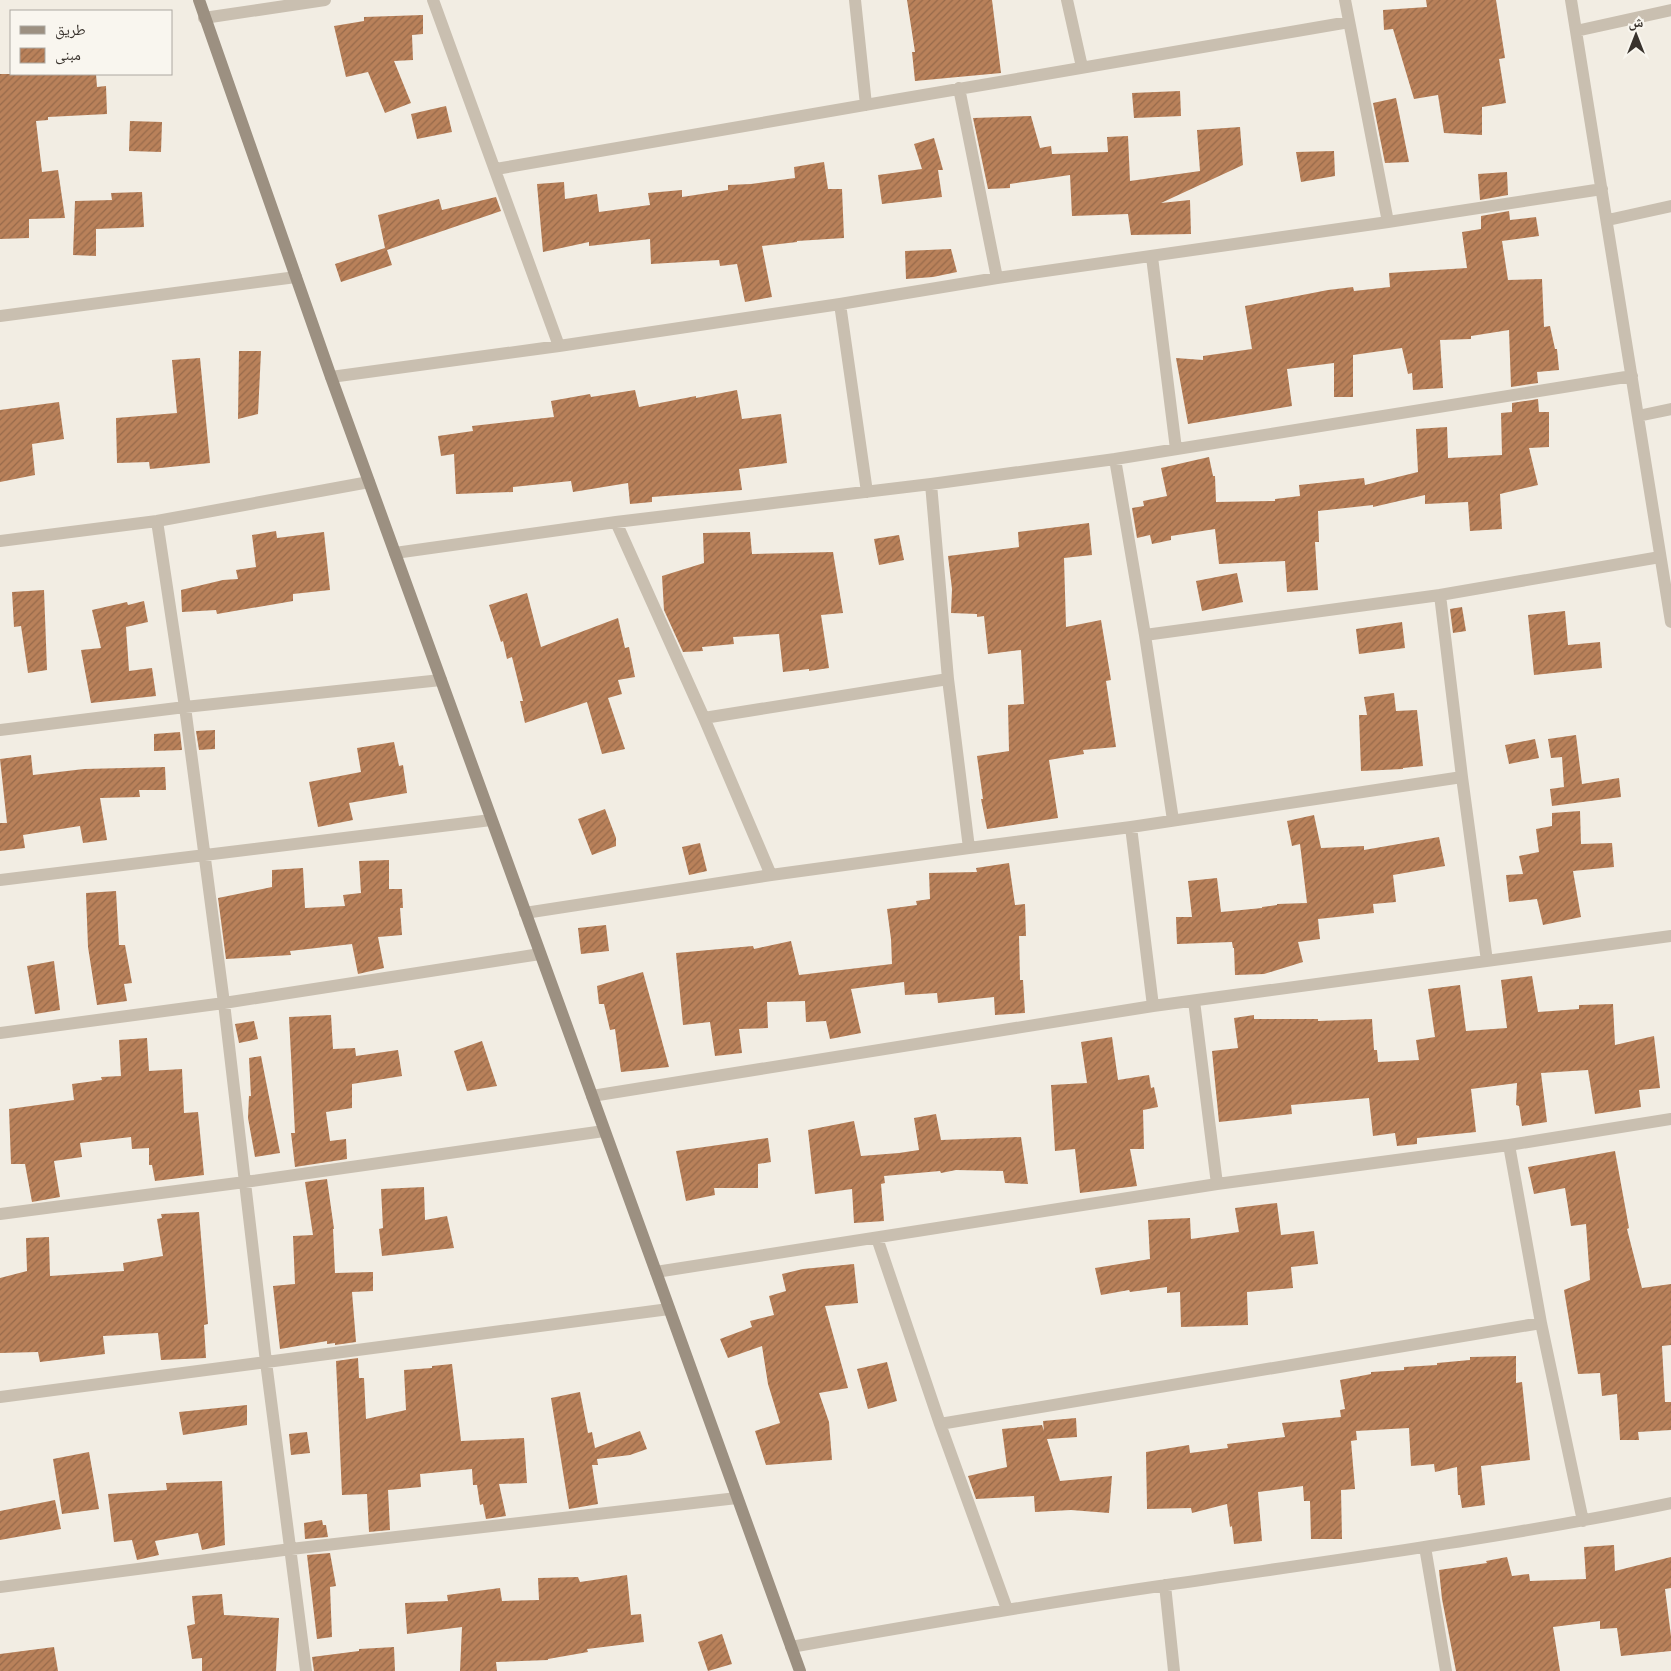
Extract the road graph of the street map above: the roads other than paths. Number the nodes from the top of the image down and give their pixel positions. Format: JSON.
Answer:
{"nodes":[{"id":1,"x":198,"y":0,"type":"edge"},
{"id":2,"x":325,"y":0,"type":"edge"},
{"id":3,"x":434,"y":0,"type":"edge"},
{"id":4,"x":855,"y":0,"type":"edge"},
{"id":5,"x":1067,"y":0,"type":"edge"},
{"id":6,"x":1345,"y":0,"type":"edge"},
{"id":7,"x":1571,"y":0,"type":"edge"},
{"id":8,"x":1671,"y":10,"type":"edge"},
{"id":9,"x":204,"y":18,"type":"junction"},
{"id":10,"x":1349,"y":22,"type":"junction"},
{"id":11,"x":1576,"y":31,"type":"junction"},
{"id":12,"x":1082,"y":67,"type":"junction"},
{"id":13,"x":958,"y":88,"type":"junction"},
{"id":14,"x":866,"y":105,"type":"junction"},
{"id":15,"x":496,"y":169,"type":"junction"},
{"id":16,"x":1602,"y":189,"type":"junction"},
{"id":17,"x":1671,"y":206,"type":"edge"},
{"id":18,"x":1608,"y":220,"type":"junction"},
{"id":19,"x":1388,"y":222,"type":"junction"},
{"id":20,"x":1152,"y":256,"type":"junction"},
{"id":21,"x":296,"y":277,"type":"junction"},
{"id":22,"x":997,"y":278,"type":"junction"},
{"id":23,"x":840,"y":304,"type":"junction"},
{"id":24,"x":0,"y":316,"type":"edge"},
{"id":25,"x":559,"y":346,"type":"junction"},
{"id":26,"x":1632,"y":376,"type":"junction"},
{"id":27,"x":331,"y":377,"type":"junction"},
{"id":28,"x":1671,"y":409,"type":"edge"},
{"id":29,"x":1638,"y":416,"type":"junction"},
{"id":30,"x":1176,"y":449,"type":"junction"},
{"id":31,"x":1116,"y":459,"type":"junction"},
{"id":32,"x":369,"y":482,"type":"junction"},
{"id":33,"x":931,"y":484,"type":"junction"},
{"id":34,"x":867,"y":492,"type":"junction"},
{"id":35,"x":157,"y":521,"type":"junction"},
{"id":36,"x":616,"y":522,"type":"junction"},
{"id":37,"x":0,"y":541,"type":"edge"},
{"id":38,"x":395,"y":553,"type":"junction"},
{"id":39,"x":1660,"y":557,"type":"junction"},
{"id":40,"x":1440,"y":595,"type":"junction"},
{"id":41,"x":1669,"y":597,"type":"edge"},
{"id":42,"x":1671,"y":622,"type":"edge"},
{"id":43,"x":1145,"y":635,"type":"junction"},
{"id":44,"x":948,"y":679,"type":"junction"},
{"id":45,"x":441,"y":680,"type":"junction"},
{"id":46,"x":185,"y":707,"type":"junction"},
{"id":47,"x":704,"y":718,"type":"junction"},
{"id":48,"x":0,"y":730,"type":"edge"},
{"id":49,"x":1462,"y":777,"type":"junction"},
{"id":50,"x":491,"y":820,"type":"junction"},
{"id":51,"x":1173,"y":820,"type":"junction"},
{"id":52,"x":1131,"y":826,"type":"junction"},
{"id":53,"x":969,"y":848,"type":"junction"},
{"id":54,"x":204,"y":855,"type":"junction"},
{"id":55,"x":771,"y":875,"type":"junction"},
{"id":56,"x":0,"y":880,"type":"edge"},
{"id":57,"x":525,"y":913,"type":"junction"},
{"id":58,"x":1671,"y":936,"type":"edge"},
{"id":59,"x":540,"y":954,"type":"junction"},
{"id":60,"x":1487,"y":961,"type":"junction"},
{"id":61,"x":1194,"y":1001,"type":"junction"},
{"id":62,"x":224,"y":1003,"type":"junction"},
{"id":63,"x":1153,"y":1006,"type":"junction"},
{"id":64,"x":0,"y":1032,"type":"edge"},
{"id":65,"x":592,"y":1096,"type":"junction"},
{"id":66,"x":1671,"y":1119,"type":"edge"},
{"id":67,"x":604,"y":1131,"type":"junction"},
{"id":68,"x":1509,"y":1145,"type":"junction"},
{"id":69,"x":246,"y":1182,"type":"junction"},
{"id":70,"x":1217,"y":1184,"type":"junction"},
{"id":71,"x":0,"y":1214,"type":"edge"},
{"id":72,"x":877,"y":1238,"type":"junction"},
{"id":73,"x":656,"y":1272,"type":"junction"},
{"id":74,"x":669,"y":1309,"type":"junction"},
{"id":75,"x":1541,"y":1323,"type":"junction"},
{"id":76,"x":266,"y":1362,"type":"junction"},
{"id":77,"x":0,"y":1397,"type":"edge"},
{"id":78,"x":940,"y":1424,"type":"junction"},
{"id":79,"x":737,"y":1498,"type":"junction"},
{"id":80,"x":1671,"y":1503,"type":"edge"},
{"id":81,"x":1583,"y":1521,"type":"junction"},
{"id":82,"x":1424,"y":1547,"type":"junction"},
{"id":83,"x":290,"y":1549,"type":"junction"},
{"id":84,"x":1165,"y":1585,"type":"junction"},
{"id":85,"x":0,"y":1587,"type":"edge"},
{"id":86,"x":1007,"y":1609,"type":"junction"},
{"id":87,"x":791,"y":1647,"type":"junction"},
{"id":88,"x":306,"y":1671,"type":"edge"},
{"id":89,"x":800,"y":1671,"type":"edge"},
{"id":90,"x":1174,"y":1671,"type":"edge"},
{"id":91,"x":1446,"y":1671,"type":"edge"}],
"edges":[{"from":1,"to":9,"type":"street"},
{"from":2,"to":9,"type":"street"},
{"from":3,"to":15,"type":"street"},
{"from":4,"to":14,"type":"street"},
{"from":5,"to":12,"type":"street"},
{"from":6,"to":10,"type":"street"},
{"from":7,"to":11,"type":"street"},
{"from":8,"to":11,"type":"street"},
{"from":9,"to":21,"type":"street"},
{"from":10,"to":12,"type":"street"},
{"from":10,"to":19,"type":"street"},
{"from":11,"to":16,"type":"street"},
{"from":12,"to":13,"type":"street"},
{"from":13,"to":14,"type":"street"},
{"from":13,"to":22,"type":"street"},
{"from":14,"to":15,"type":"street"},
{"from":15,"to":25,"type":"street"},
{"from":16,"to":18,"type":"street"},
{"from":16,"to":19,"type":"street"},
{"from":17,"to":18,"type":"street"},
{"from":18,"to":26,"type":"street"},
{"from":19,"to":20,"type":"street"},
{"from":20,"to":22,"type":"street"},
{"from":20,"to":30,"type":"street"},
{"from":21,"to":24,"type":"street"},
{"from":21,"to":27,"type":"street"},
{"from":22,"to":23,"type":"street"},
{"from":23,"to":25,"type":"street"},
{"from":23,"to":34,"type":"street"},
{"from":25,"to":27,"type":"street"},
{"from":26,"to":29,"type":"street"},
{"from":26,"to":30,"type":"street"},
{"from":27,"to":32,"type":"street"},
{"from":28,"to":29,"type":"street"},
{"from":29,"to":39,"type":"street"},
{"from":30,"to":31,"type":"street"},
{"from":31,"to":33,"type":"street"},
{"from":31,"to":43,"type":"street"},
{"from":32,"to":35,"type":"street"},
{"from":32,"to":38,"type":"street"},
{"from":33,"to":34,"type":"street"},
{"from":33,"to":44,"type":"street"},
{"from":34,"to":36,"type":"street"},
{"from":35,"to":37,"type":"street"},
{"from":35,"to":46,"type":"street"},
{"from":36,"to":38,"type":"street"},
{"from":36,"to":47,"type":"street"},
{"from":38,"to":45,"type":"street"},
{"from":39,"to":40,"type":"street"},
{"from":39,"to":41,"type":"street"},
{"from":40,"to":43,"type":"street"},
{"from":40,"to":49,"type":"street"},
{"from":41,"to":42,"type":"street"},
{"from":43,"to":51,"type":"street"},
{"from":44,"to":47,"type":"street"},
{"from":44,"to":53,"type":"street"},
{"from":45,"to":46,"type":"street"},
{"from":45,"to":50,"type":"street"},
{"from":46,"to":48,"type":"street"},
{"from":46,"to":54,"type":"street"},
{"from":47,"to":55,"type":"street"},
{"from":49,"to":51,"type":"street"},
{"from":49,"to":60,"type":"street"},
{"from":50,"to":54,"type":"street"},
{"from":50,"to":57,"type":"street"},
{"from":51,"to":52,"type":"street"},
{"from":52,"to":53,"type":"street"},
{"from":52,"to":63,"type":"street"},
{"from":53,"to":55,"type":"street"},
{"from":54,"to":56,"type":"street"},
{"from":54,"to":62,"type":"street"},
{"from":55,"to":57,"type":"street"},
{"from":57,"to":59,"type":"street"},
{"from":58,"to":60,"type":"street"},
{"from":59,"to":62,"type":"street"},
{"from":59,"to":65,"type":"street"},
{"from":60,"to":61,"type":"street"},
{"from":61,"to":63,"type":"street"},
{"from":61,"to":70,"type":"street"},
{"from":62,"to":64,"type":"street"},
{"from":62,"to":69,"type":"street"},
{"from":63,"to":65,"type":"street"},
{"from":65,"to":67,"type":"street"},
{"from":66,"to":68,"type":"street"},
{"from":67,"to":69,"type":"street"},
{"from":67,"to":73,"type":"street"},
{"from":68,"to":70,"type":"street"},
{"from":68,"to":75,"type":"street"},
{"from":69,"to":71,"type":"street"},
{"from":69,"to":76,"type":"street"},
{"from":70,"to":72,"type":"street"},
{"from":72,"to":73,"type":"street"},
{"from":72,"to":78,"type":"street"},
{"from":73,"to":74,"type":"street"},
{"from":74,"to":76,"type":"street"},
{"from":74,"to":79,"type":"street"},
{"from":75,"to":78,"type":"street"},
{"from":75,"to":81,"type":"street"},
{"from":76,"to":77,"type":"street"},
{"from":76,"to":83,"type":"street"},
{"from":78,"to":86,"type":"street"},
{"from":79,"to":83,"type":"street"},
{"from":79,"to":87,"type":"street"},
{"from":80,"to":81,"type":"street"},
{"from":81,"to":82,"type":"street"},
{"from":82,"to":84,"type":"street"},
{"from":82,"to":91,"type":"street"},
{"from":83,"to":85,"type":"street"},
{"from":83,"to":88,"type":"street"},
{"from":84,"to":86,"type":"street"},
{"from":84,"to":90,"type":"street"},
{"from":86,"to":87,"type":"street"},
{"from":87,"to":89,"type":"street"}]}
